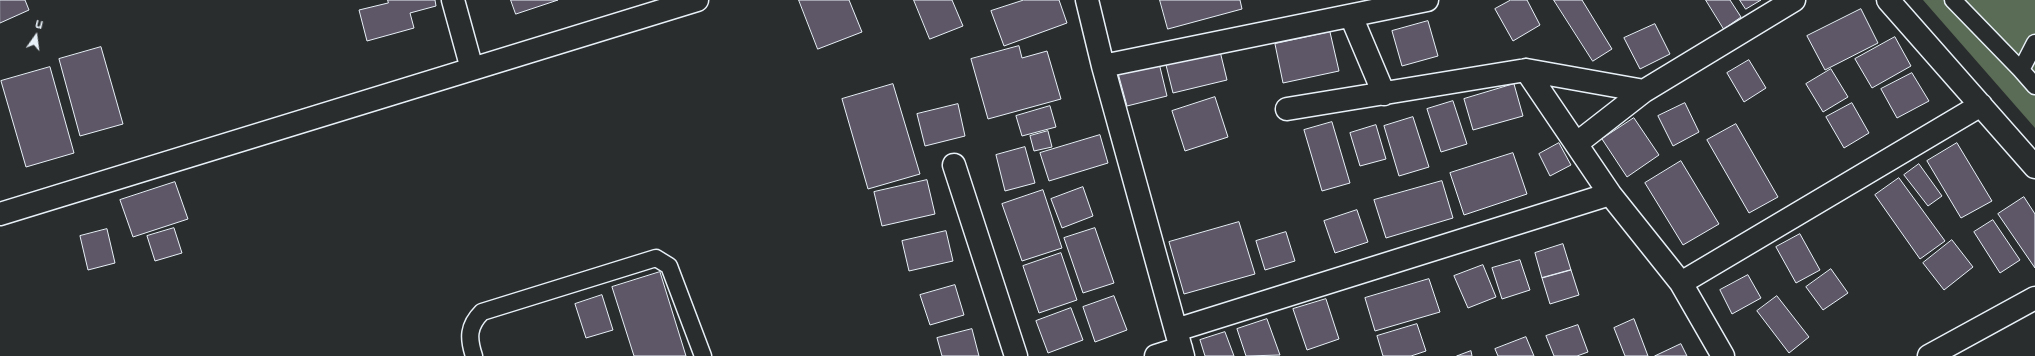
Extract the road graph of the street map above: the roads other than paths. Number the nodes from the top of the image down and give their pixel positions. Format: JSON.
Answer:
{"nodes":[{"id":1,"x":453,"y":0,"type":"edge"},
{"id":2,"x":697,"y":0,"type":"edge"},
{"id":3,"x":1087,"y":0,"type":"edge"},
{"id":4,"x":1427,"y":0,"type":"edge"},
{"id":5,"x":1794,"y":0,"type":"edge"},
{"id":6,"x":1888,"y":0,"type":"edge"},
{"id":7,"x":1953,"y":0,"type":"edge"},
{"id":8,"x":1351,"y":16,"type":"junction"},
{"id":9,"x":2035,"y":43,"type":"edge"},
{"id":10,"x":1103,"y":66,"type":"junction"},
{"id":11,"x":472,"y":69,"type":"junction"},
{"id":12,"x":1526,"y":70,"type":"junction"},
{"id":13,"x":2021,"y":70,"type":"junction"},
{"id":14,"x":2035,"y":86,"type":"edge"},
{"id":15,"x":1644,"y":91,"type":"junction"},
{"id":16,"x":1384,"y":94,"type":"junction"},
{"id":17,"x":1981,"y":105,"type":"junction"},
{"id":18,"x":1287,"y":109,"type":"dead end"},
{"id":19,"x":1576,"y":144,"type":"junction"},
{"id":20,"x":954,"y":165,"type":"dead end"},
{"id":21,"x":2035,"y":167,"type":"edge"},
{"id":22,"x":1610,"y":194,"type":"junction"},
{"id":23,"x":0,"y":214,"type":"edge"},
{"id":24,"x":1681,"y":283,"type":"junction"},
{"id":25,"x":2035,"y":298,"type":"edge"},
{"id":26,"x":1180,"y":345,"type":"edge"},
{"id":27,"x":474,"y":356,"type":"edge"},
{"id":28,"x":703,"y":356,"type":"edge"},
{"id":29,"x":1016,"y":356,"type":"edge"},
{"id":30,"x":1156,"y":356,"type":"edge"},
{"id":31,"x":1723,"y":356,"type":"edge"},
{"id":32,"x":1929,"y":356,"type":"edge"}],
"edges":[{"from":1,"to":11,"type":"street"},
{"from":2,"to":11,"type":"street"},
{"from":3,"to":10,"type":"street"},
{"from":4,"to":8,"type":"street"},
{"from":5,"to":15,"type":"street"},
{"from":6,"to":17,"type":"street"},
{"from":7,"to":13,"type":"lane"},
{"from":8,"to":10,"type":"street"},
{"from":8,"to":16,"type":"street"},
{"from":9,"to":13,"type":"lane"},
{"from":10,"to":26,"type":"street"},
{"from":11,"to":23,"type":"street"},
{"from":12,"to":15,"type":"street"},
{"from":12,"to":16,"type":"street"},
{"from":12,"to":19,"type":"street"},
{"from":13,"to":14,"type":"lane"},
{"from":15,"to":19,"type":"street"},
{"from":16,"to":18,"type":"street"},
{"from":17,"to":21,"type":"street"},
{"from":17,"to":24,"type":"street"},
{"from":19,"to":22,"type":"street"},
{"from":20,"to":29,"type":"street"},
{"from":22,"to":24,"type":"street"},
{"from":22,"to":26,"type":"street"},
{"from":24,"to":31,"type":"street"},
{"from":25,"to":32,"type":"street"},
{"from":26,"to":30,"type":"street"},
{"from":27,"to":28,"type":"lane"}]}
